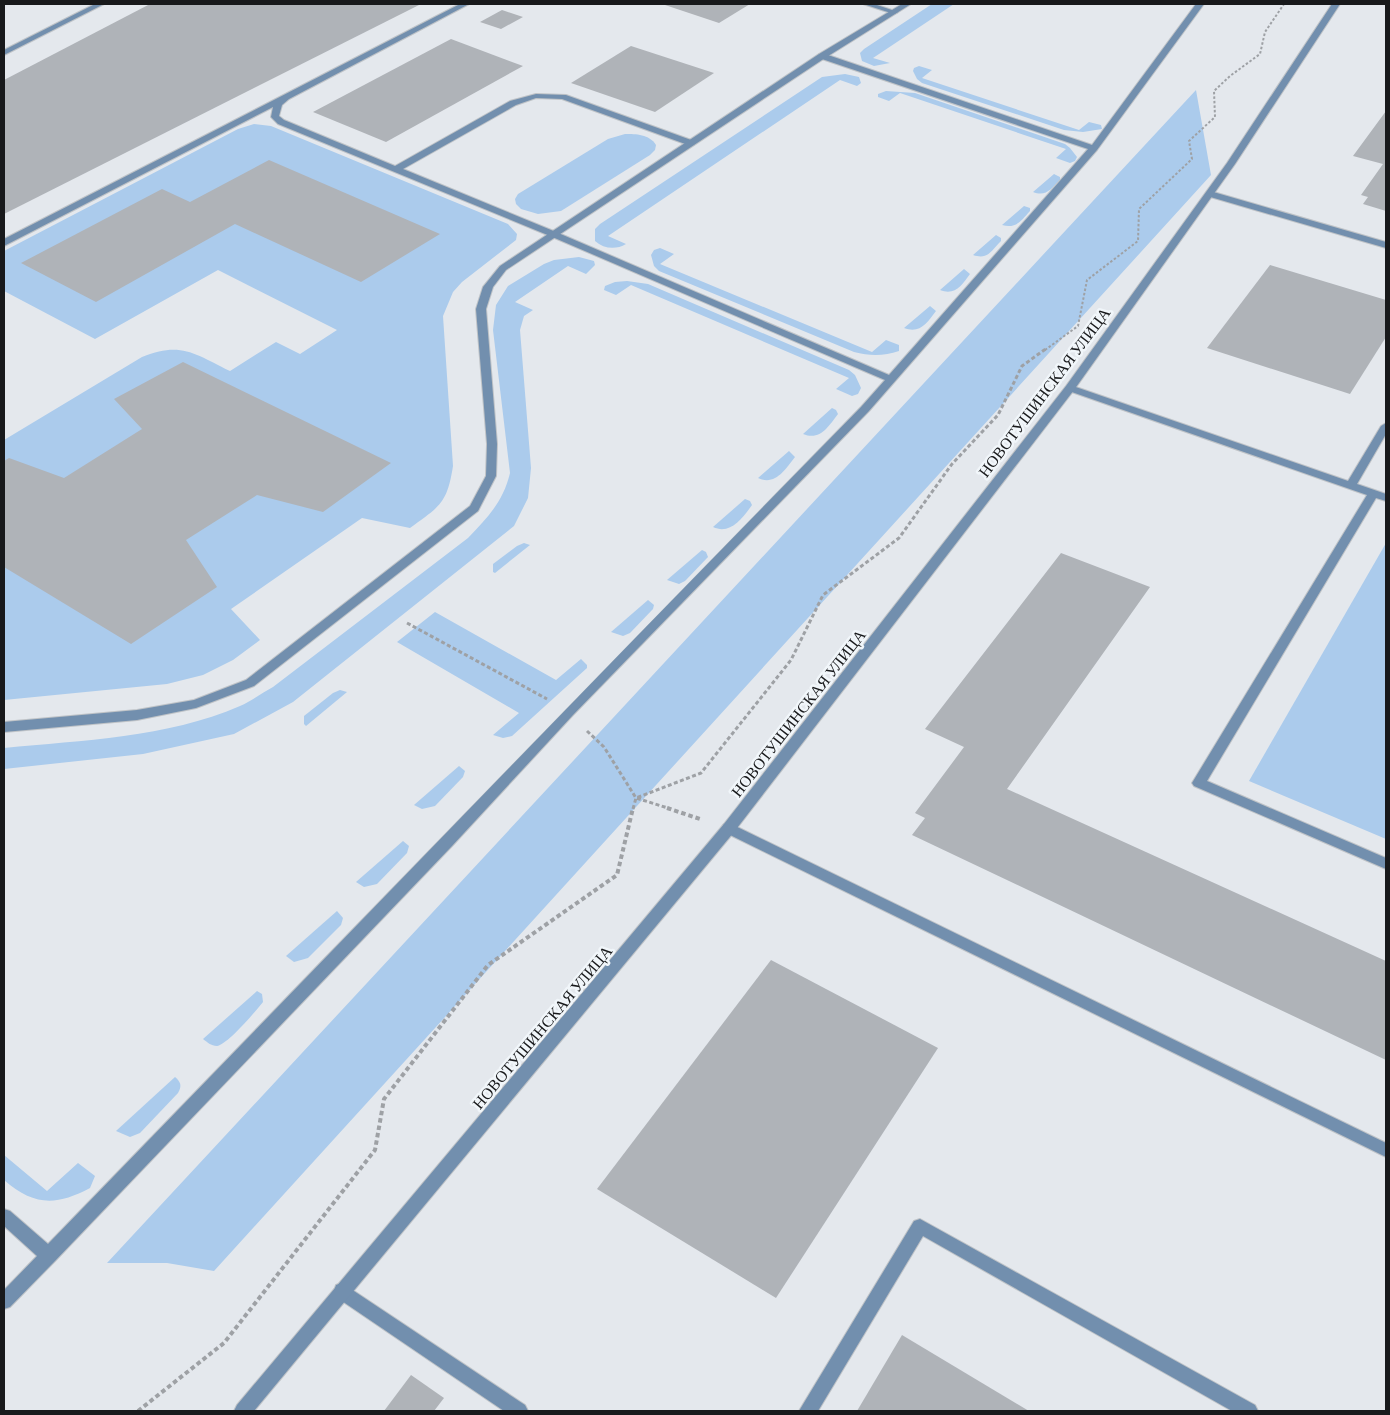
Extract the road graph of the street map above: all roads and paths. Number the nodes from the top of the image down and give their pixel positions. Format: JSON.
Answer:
{"nodes":[{"id":1,"x":100,"y":4,"type":"edge"},
{"id":2,"x":466,"y":4,"type":"edge"},
{"id":3,"x":867,"y":4,"type":"edge"},
{"id":4,"x":906,"y":4,"type":"edge"},
{"id":5,"x":1200,"y":4,"type":"edge"},
{"id":6,"x":1284,"y":4,"type":"edge"},
{"id":7,"x":1336,"y":4,"type":"edge"},
{"id":8,"x":894,"y":12,"type":"junction"},
{"id":9,"x":4,"y":53,"type":"edge"},
{"id":10,"x":822,"y":56,"type":"junction"},
{"id":11,"x":286,"y":97,"type":"junction"},
{"id":12,"x":691,"y":143,"type":"junction"},
{"id":13,"x":1094,"y":148,"type":"junction"},
{"id":14,"x":396,"y":169,"type":"junction"},
{"id":15,"x":1210,"y":194,"type":"junction"},
{"id":16,"x":554,"y":234,"type":"junction"},
{"id":17,"x":4,"y":243,"type":"edge"},
{"id":18,"x":1386,"y":245,"type":"edge"},
{"id":19,"x":890,"y":379,"type":"junction"},
{"id":20,"x":1070,"y":388,"type":"junction"},
{"id":21,"x":1386,"y":426,"type":"edge"},
{"id":22,"x":1350,"y":486,"type":"junction"},
{"id":23,"x":1373,"y":494,"type":"junction"},
{"id":24,"x":1386,"y":498,"type":"edge"},
{"id":25,"x":4,"y":727,"type":"edge"},
{"id":26,"x":729,"y":828,"type":"junction"},
{"id":27,"x":1386,"y":864,"type":"edge"},
{"id":28,"x":1386,"y":1150,"type":"edge"},
{"id":29,"x":4,"y":1216,"type":"edge"},
{"id":30,"x":48,"y":1256,"type":"junction"},
{"id":31,"x":342,"y":1291,"type":"junction"},
{"id":32,"x":4,"y":1301,"type":"edge"},
{"id":33,"x":138,"y":1411,"type":"edge"},
{"id":34,"x":243,"y":1411,"type":"edge"},
{"id":35,"x":519,"y":1411,"type":"edge"},
{"id":36,"x":808,"y":1411,"type":"edge"},
{"id":37,"x":1249,"y":1411,"type":"edge"}],
"edges":[{"from":1,"to":9,"type":"street"},
{"from":2,"to":11,"type":"street"},
{"from":3,"to":8,"type":"street"},
{"from":4,"to":8,"type":"street"},
{"from":5,"to":13,"type":"street"},
{"from":6,"to":33,"type":"path"},
{"from":7,"to":15,"type":"street","name":"НОВОТУШИНСКАЯ УЛИЦА"},
{"from":8,"to":10,"type":"street"},
{"from":10,"to":12,"type":"street"},
{"from":10,"to":13,"type":"street"},
{"from":11,"to":14,"type":"street"},
{"from":11,"to":17,"type":"street"},
{"from":12,"to":14,"type":"street"},
{"from":12,"to":16,"type":"street"},
{"from":13,"to":19,"type":"street"},
{"from":14,"to":16,"type":"street"},
{"from":15,"to":18,"type":"street"},
{"from":15,"to":20,"type":"street","name":"НОВОТУШИНСКАЯ УЛИЦА"},
{"from":16,"to":19,"type":"street"},
{"from":16,"to":25,"type":"street"},
{"from":19,"to":30,"type":"street"},
{"from":20,"to":22,"type":"street"},
{"from":20,"to":26,"type":"street","name":"НОВОТУШИНСКАЯ УЛИЦА"},
{"from":21,"to":22,"type":"street"},
{"from":22,"to":23,"type":"street"},
{"from":23,"to":24,"type":"street"},
{"from":23,"to":27,"type":"street"},
{"from":26,"to":28,"type":"street"},
{"from":26,"to":31,"type":"street","name":"НОВОТУШИНСКАЯ УЛИЦА"},
{"from":29,"to":30,"type":"street"},
{"from":30,"to":32,"type":"street"},
{"from":31,"to":34,"type":"street","name":"НОВОТУШИНСКАЯ УЛИЦА"},
{"from":31,"to":35,"type":"street"},
{"from":36,"to":37,"type":"street"}]}
